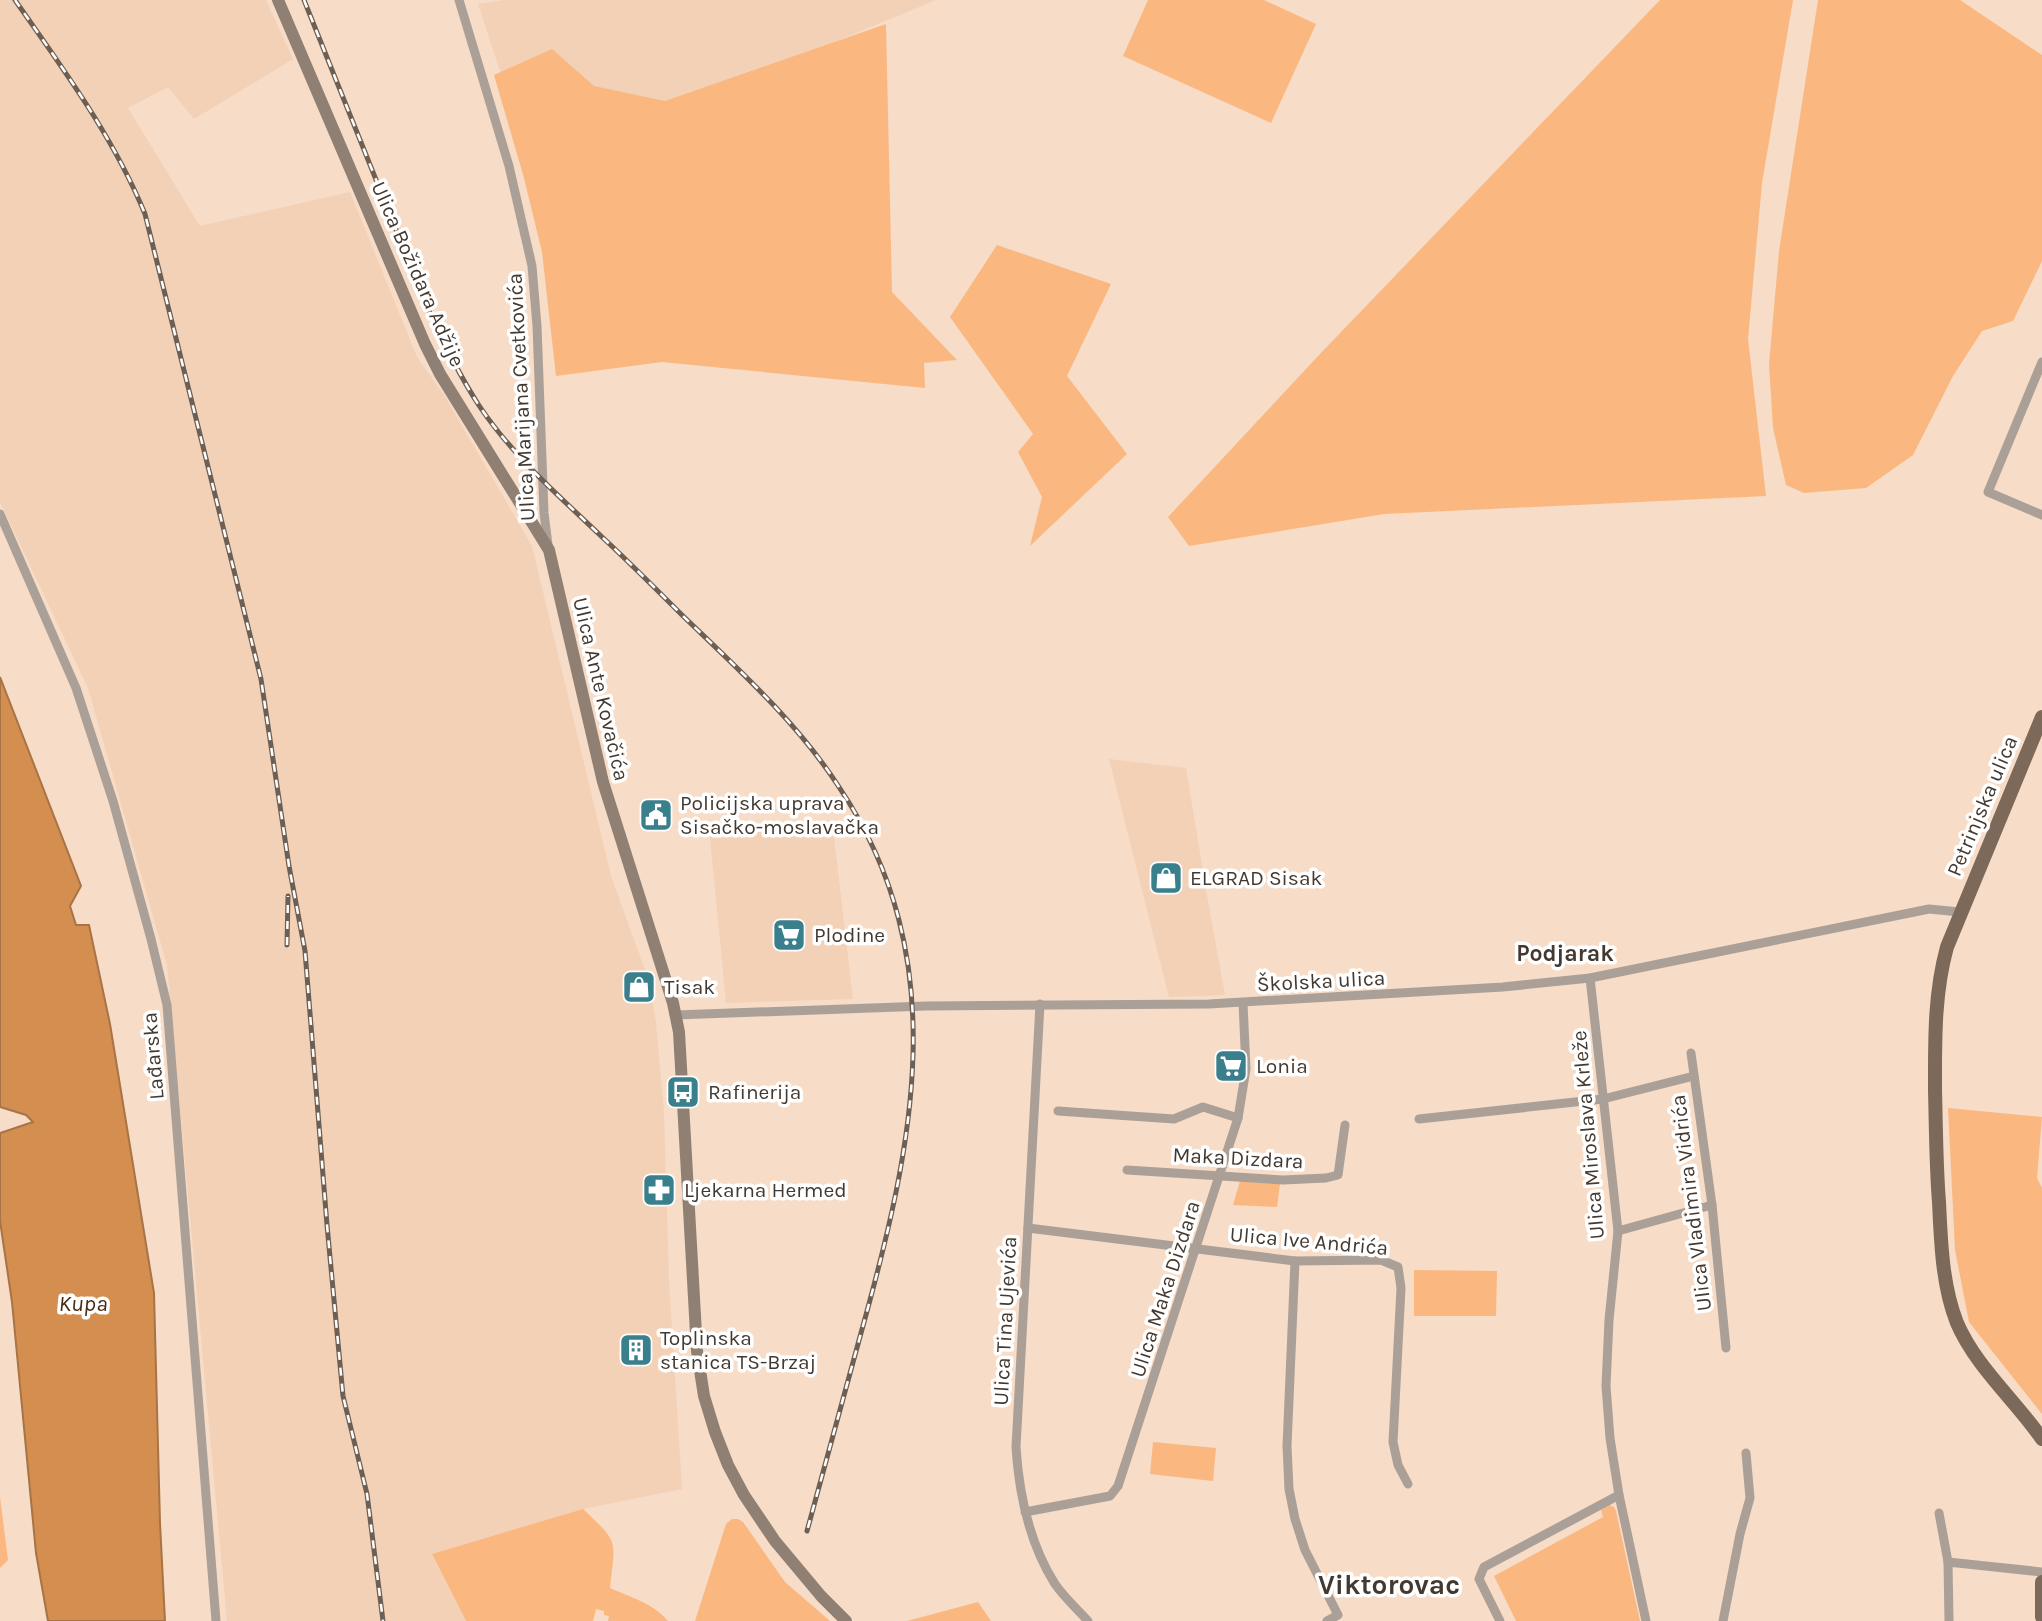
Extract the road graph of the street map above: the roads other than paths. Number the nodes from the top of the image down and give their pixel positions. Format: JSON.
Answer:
{"nodes":[{"id":1,"x":278,"y":0,"type":"edge"},
{"id":2,"x":459,"y":0,"type":"edge"},
{"id":3,"x":2042,"y":362,"type":"edge"},
{"id":4,"x":0,"y":514,"type":"edge"},
{"id":5,"x":2042,"y":515,"type":"edge"},
{"id":6,"x":549,"y":550,"type":"junction"},
{"id":7,"x":2042,"y":717,"type":"edge"},
{"id":8,"x":1960,"y":912,"type":"junction"},
{"id":9,"x":1590,"y":978,"type":"junction"},
{"id":10,"x":1243,"y":1003,"type":"junction"},
{"id":11,"x":1040,"y":1004,"type":"junction"},
{"id":12,"x":676,"y":1015,"type":"junction"},
{"id":13,"x":1691,"y":1054,"type":"dead end"},
{"id":14,"x":1693,"y":1076,"type":"junction"},
{"id":15,"x":1603,"y":1099,"type":"junction"},
{"id":16,"x":1058,"y":1111,"type":"dead end"},
{"id":17,"x":1238,"y":1118,"type":"junction"},
{"id":18,"x":1419,"y":1119,"type":"dead end"},
{"id":19,"x":1345,"y":1125,"type":"dead end"},
{"id":20,"x":1127,"y":1170,"type":"dead end"},
{"id":21,"x":1221,"y":1175,"type":"junction"},
{"id":22,"x":1712,"y":1205,"type":"junction"},
{"id":23,"x":1028,"y":1228,"type":"junction"},
{"id":24,"x":1618,"y":1231,"type":"junction"},
{"id":25,"x":1196,"y":1249,"type":"junction"},
{"id":26,"x":1296,"y":1261,"type":"junction"},
{"id":27,"x":1726,"y":1348,"type":"dead end"},
{"id":28,"x":2042,"y":1439,"type":"edge"},
{"id":29,"x":1746,"y":1453,"type":"dead end"},
{"id":30,"x":1408,"y":1484,"type":"dead end"},
{"id":31,"x":1619,"y":1495,"type":"junction"},
{"id":32,"x":1026,"y":1512,"type":"junction"},
{"id":33,"x":1939,"y":1513,"type":"dead end"},
{"id":34,"x":1948,"y":1562,"type":"junction"},
{"id":35,"x":2042,"y":1572,"type":"edge"},
{"id":36,"x":2042,"y":1581,"type":"edge"},
{"id":37,"x":2042,"y":1617,"type":"edge"},
{"id":38,"x":216,"y":1621,"type":"edge"},
{"id":39,"x":846,"y":1621,"type":"edge"},
{"id":40,"x":1088,"y":1621,"type":"edge"},
{"id":41,"x":1327,"y":1621,"type":"edge"},
{"id":42,"x":1500,"y":1621,"type":"edge"},
{"id":43,"x":1646,"y":1621,"type":"edge"},
{"id":44,"x":1723,"y":1621,"type":"edge"},
{"id":45,"x":1949,"y":1621,"type":"edge"}],
"edges":[{"from":1,"to":6,"type":"main road","name":"Ulica Božidara Adžije"},
{"from":2,"to":6,"type":"street","name":"Ulica Marijana Cvetkovića"},
{"from":3,"to":5,"type":"street"},
{"from":4,"to":38,"type":"street","name":"Lađarska"},
{"from":6,"to":12,"type":"main road","name":"Ulica Ante Kovačića"},
{"from":7,"to":8,"type":"main road","name":"Petrinjska ulica"},
{"from":8,"to":9,"type":"street","name":"Školska ulica"},
{"from":8,"to":28,"type":"main road","name":"Petrinjska ulica"},
{"from":9,"to":10,"type":"street","name":"Školska ulica"},
{"from":9,"to":15,"type":"street","name":"Ulica Miroslava Krleže"},
{"from":10,"to":11,"type":"street","name":"Školska ulica"},
{"from":10,"to":17,"type":"street","name":"Ulica Maka Dizdara"},
{"from":11,"to":12,"type":"street","name":"Školska ulica"},
{"from":11,"to":23,"type":"street","name":"Ulica Tina Ujevića"},
{"from":12,"to":39,"type":"main road","name":"Ulica Ante Kovačića"},
{"from":13,"to":14,"type":"street","name":"Ulica Vladimira Vidrića"},
{"from":14,"to":15,"type":"street"},
{"from":14,"to":22,"type":"street","name":"Ulica Vladimira Vidrića"},
{"from":15,"to":18,"type":"street"},
{"from":15,"to":24,"type":"street","name":"Ulica Miroslava Krleže"},
{"from":16,"to":17,"type":"street","name":"Maka Dizdara"},
{"from":17,"to":21,"type":"street","name":"Ulica Maka Dizdara"},
{"from":19,"to":21,"type":"street","name":"Maka Dizdara"},
{"from":20,"to":21,"type":"street","name":"Maka Dizdara"},
{"from":21,"to":25,"type":"street","name":"Ulica Maka Dizdara"},
{"from":22,"to":24,"type":"street"},
{"from":22,"to":27,"type":"street","name":"Ulica Vladimira Vidrića"},
{"from":23,"to":25,"type":"street","name":"Ulica Ive Andrića"},
{"from":23,"to":32,"type":"street","name":"Ulica Tina Ujevića"},
{"from":24,"to":31,"type":"street","name":"Ulica Miroslava Krleže"},
{"from":25,"to":26,"type":"street","name":"Ulica Ive Andrića"},
{"from":25,"to":32,"type":"street","name":"Ulica Maka Dizdara"},
{"from":26,"to":30,"type":"street","name":"Ulica Ive Andrića"},
{"from":26,"to":41,"type":"street"},
{"from":29,"to":44,"type":"street"},
{"from":31,"to":42,"type":"street"},
{"from":31,"to":43,"type":"street","name":"Ulica Miroslava Krleže"},
{"from":32,"to":40,"type":"street","name":"Ulica Tina Ujevića"},
{"from":33,"to":34,"type":"street"},
{"from":34,"to":35,"type":"street"},
{"from":34,"to":45,"type":"street"},
{"from":36,"to":37,"type":"main road"}]}
